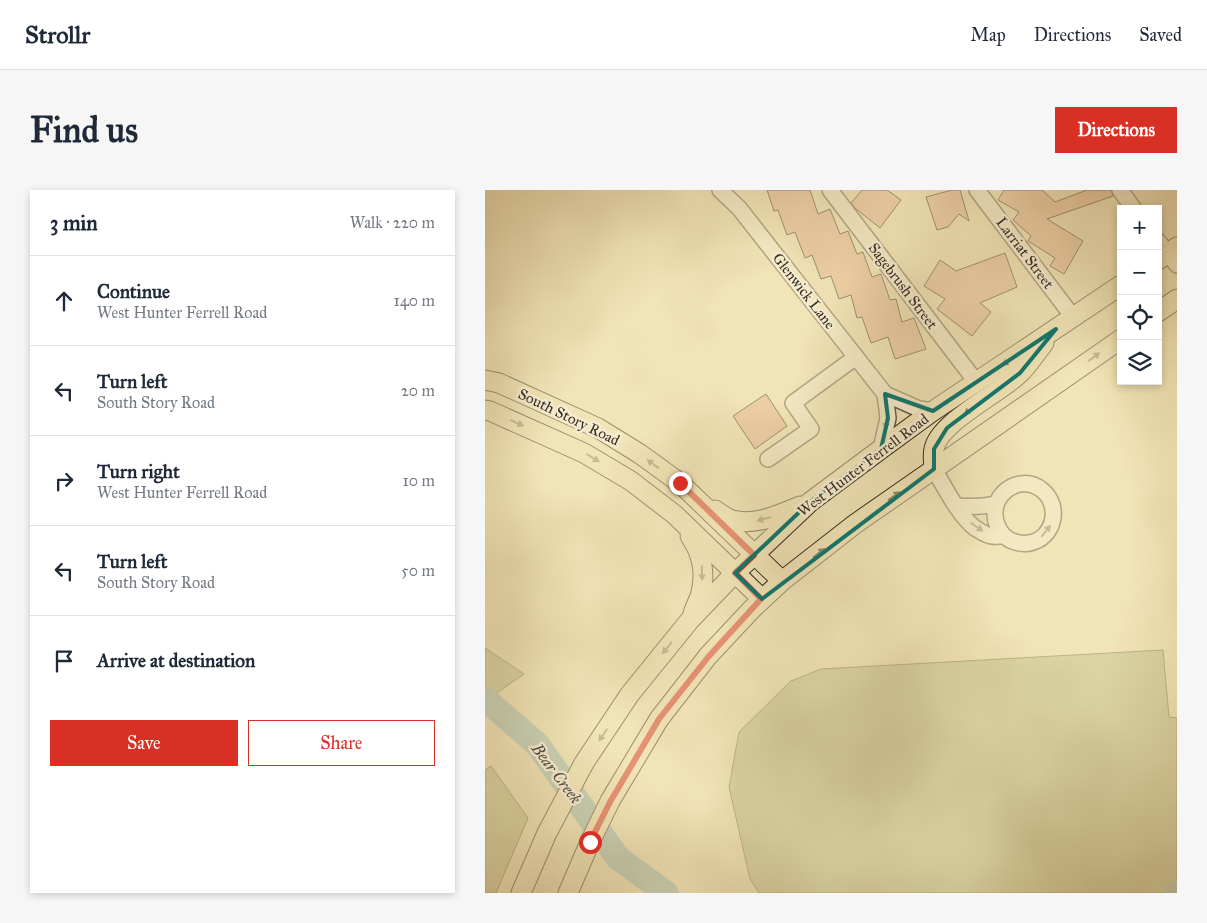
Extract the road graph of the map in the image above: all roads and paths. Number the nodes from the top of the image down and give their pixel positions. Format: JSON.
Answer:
{"nodes":[{"id":1,"x":720,"y":190,"type":"edge"},
{"id":2,"x":830,"y":190,"type":"edge"},
{"id":3,"x":977,"y":190,"type":"edge"},
{"id":4,"x":1120,"y":190,"type":"edge"},
{"id":5,"x":1131,"y":205,"type":"edge"},
{"id":6,"x":1117,"y":288,"type":"edge"},
{"id":7,"x":1177,"y":299,"type":"edge"},
{"id":8,"x":1162,"y":309,"type":"edge"},
{"id":9,"x":1073,"y":317,"type":"junction"},
{"id":10,"x":1056,"y":329,"type":"junction"},
{"id":11,"x":1120,"y":340,"type":"edge"},
{"id":12,"x":856,"y":358,"type":"junction"},
{"id":13,"x":485,"y":380,"type":"edge"},
{"id":14,"x":977,"y":382,"type":"junction"},
{"id":15,"x":885,"y":394,"type":"junction"},
{"id":16,"x":485,"y":410,"type":"edge"},
{"id":17,"x":933,"y":411,"type":"junction"},
{"id":18,"x":881,"y":449,"type":"junction"},
{"id":19,"x":768,"y":459,"type":"dead end"},
{"id":20,"x":934,"y":468,"type":"junction"},
{"id":21,"x":696,"y":498,"type":"junction"},
{"id":22,"x":810,"y":502,"type":"junction"},
{"id":23,"x":996,"y":504,"type":"junction"},
{"id":24,"x":957,"y":506,"type":"junction"},
{"id":25,"x":674,"y":514,"type":"junction"},
{"id":26,"x":1004,"y":536,"type":"junction"},
{"id":27,"x":754,"y":555,"type":"junction"},
{"id":28,"x":735,"y":573,"type":"junction"},
{"id":29,"x":782,"y":581,"type":"junction"},
{"id":30,"x":761,"y":599,"type":"junction"},
{"id":31,"x":690,"y":620,"type":"junction"},
{"id":32,"x":521,"y":893,"type":"edge"},
{"id":33,"x":568,"y":893,"type":"edge"}],
"edges":[{"from":1,"to":12,"type":"street","name":"Glenwick Lane"},
{"from":2,"to":14,"type":"street","name":"Sagebrush Street"},
{"from":3,"to":9,"type":"street","name":"Larriat Street"},
{"from":4,"to":5,"type":"street"},
{"from":6,"to":9,"type":"main road","name":"West Hunter Ferrell Road"},
{"from":7,"to":8,"type":"main road"},
{"from":9,"to":10,"type":"main road","name":"West Hunter Ferrell Road"},
{"from":10,"to":14,"type":"main road","name":"West Hunter Ferrell Road","one_way":true},
{"from":10,"to":20,"type":"main road","one_way":true},
{"from":20,"to":11,"type":"main road","one_way":true},
{"from":12,"to":15,"type":"street","name":"Glenwick Lane"},
{"from":12,"to":19,"type":"street"},
{"from":21,"to":13,"type":"main road","name":"South Story Road","one_way":true},
{"from":14,"to":17,"type":"main road","name":"West Hunter Ferrell Road"},
{"from":15,"to":17,"type":"street","name":"Glenwick Lane"},
{"from":15,"to":18,"type":"street","one_way":true},
{"from":16,"to":25,"type":"main road","name":"South Story Road","one_way":true},
{"from":17,"to":18,"type":"main road","name":"West Hunter Ferrell Road"},
{"from":18,"to":22,"type":"main road","name":"West Hunter Ferrell Road"},
{"from":20,"to":24,"type":"street"},
{"from":29,"to":20,"type":"main road","one_way":true},
{"from":22,"to":21,"type":"main road","one_way":true},
{"from":21,"to":27,"type":"main road","name":"South Story Road"},
{"from":22,"to":27,"type":"main road","name":"West Hunter Ferrell Road"},
{"from":23,"to":24,"type":"street"},
{"from":23,"to":26,"type":"street"},
{"from":26,"to":23,"type":"street","one_way":true},
{"from":24,"to":26,"type":"street","one_way":true},
{"from":25,"to":28,"type":"main road","name":"South Story Road"},
{"from":25,"to":31,"type":"main road","one_way":true},
{"from":27,"to":28,"type":"main road","name":"West Hunter Ferrell Road"},
{"from":27,"to":29,"type":"main road","name":"South Story Road"},
{"from":28,"to":30,"type":"main road","name":"South Story Road"},
{"from":28,"to":31,"type":"main road","name":"West Hunter Ferrell Road"},
{"from":29,"to":30,"type":"main road"},
{"from":30,"to":33,"type":"main road"},
{"from":31,"to":32,"type":"main road","name":"West Hunter Ferrell Road","one_way":true}]}
